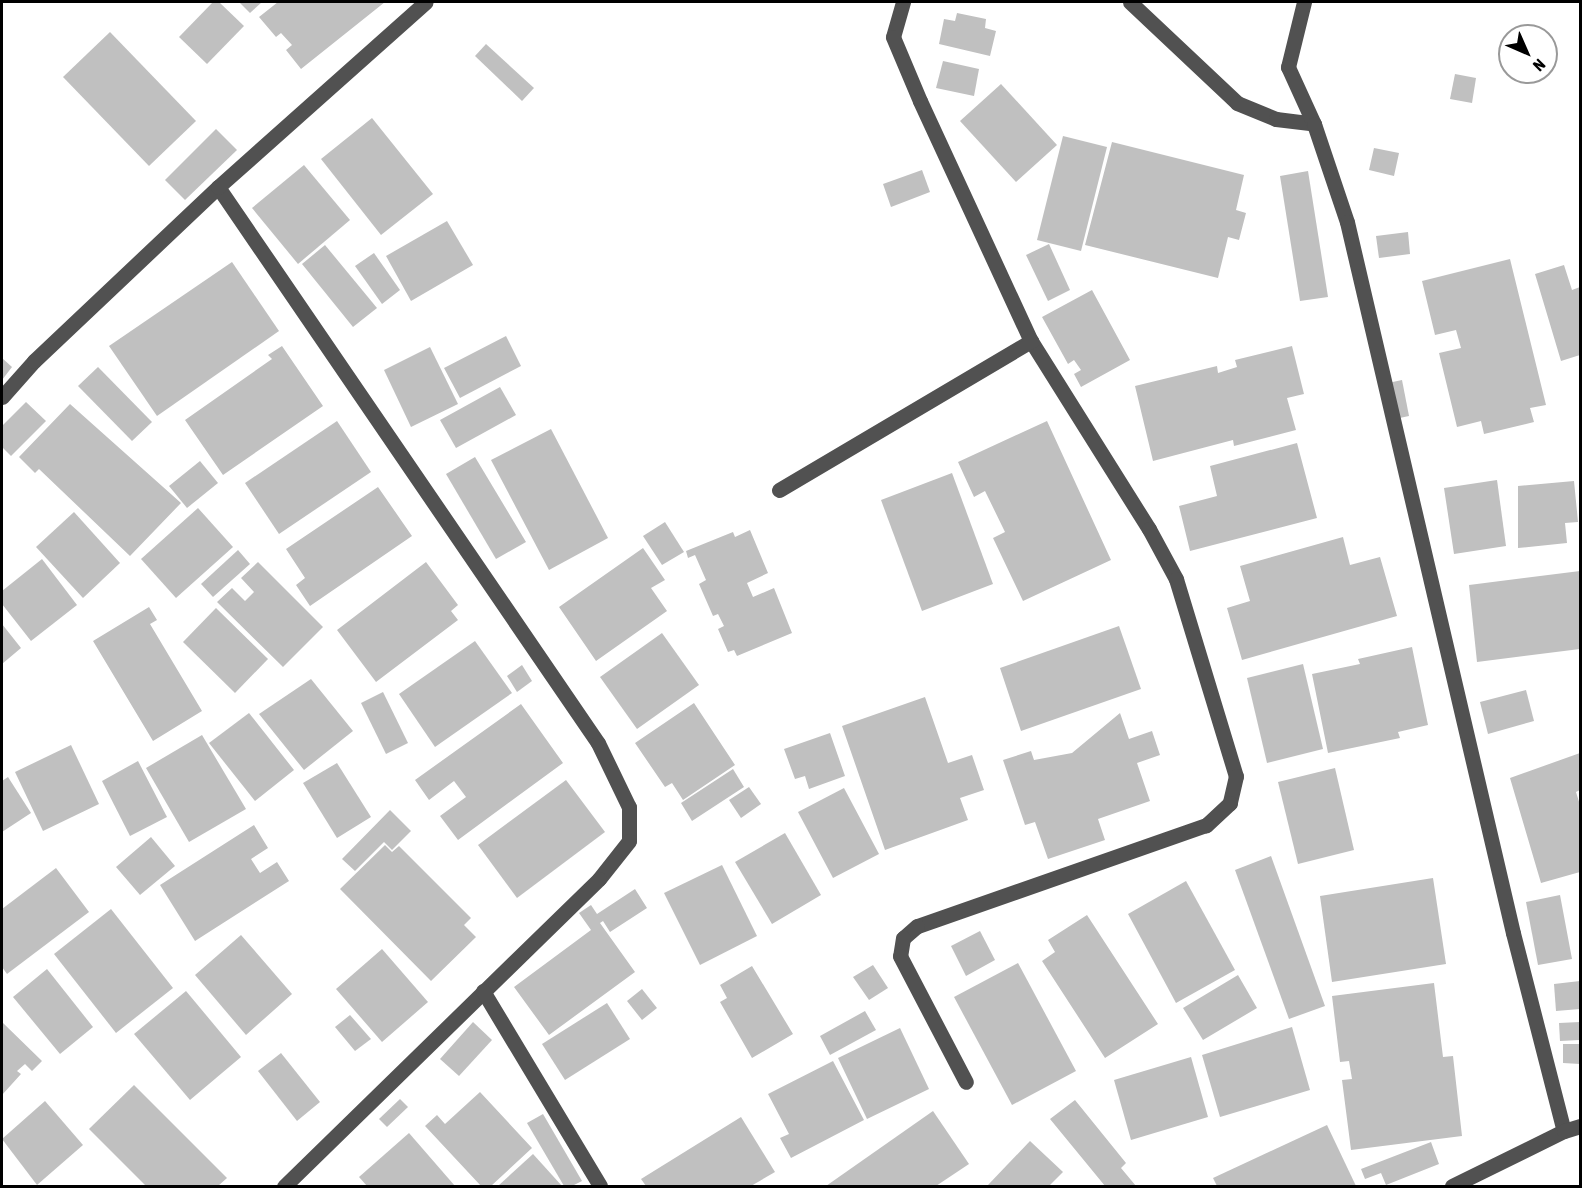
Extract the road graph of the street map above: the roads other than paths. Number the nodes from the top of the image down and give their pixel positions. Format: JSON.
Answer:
{"nodes":[{"id":1,"x":426,"y":2,"type":"edge"},
{"id":2,"x":903,"y":2,"type":"edge"},
{"id":3,"x":1130,"y":2,"type":"edge"},
{"id":4,"x":1304,"y":2,"type":"edge"},
{"id":5,"x":1314,"y":124,"type":"junction"},
{"id":6,"x":218,"y":187,"type":"junction"},
{"id":7,"x":1030,"y":341,"type":"junction"},
{"id":8,"x":2,"y":397,"type":"edge"},
{"id":9,"x":779,"y":490,"type":"dead end"},
{"id":10,"x":483,"y":992,"type":"junction"},
{"id":11,"x":966,"y":1082,"type":"dead end"},
{"id":12,"x":1581,"y":1126,"type":"edge"},
{"id":13,"x":1564,"y":1131,"type":"junction"},
{"id":14,"x":284,"y":1186,"type":"edge"},
{"id":15,"x":600,"y":1186,"type":"edge"},
{"id":16,"x":1452,"y":1186,"type":"edge"}],
"edges":[{"from":1,"to":6,"type":"street"},
{"from":2,"to":7,"type":"street"},
{"from":3,"to":5,"type":"street"},
{"from":4,"to":5,"type":"street"},
{"from":5,"to":13,"type":"street"},
{"from":6,"to":8,"type":"street"},
{"from":6,"to":10,"type":"street"},
{"from":7,"to":9,"type":"street"},
{"from":7,"to":11,"type":"street"},
{"from":10,"to":14,"type":"street"},
{"from":10,"to":15,"type":"street"},
{"from":12,"to":13,"type":"street"},
{"from":13,"to":16,"type":"street"}]}
